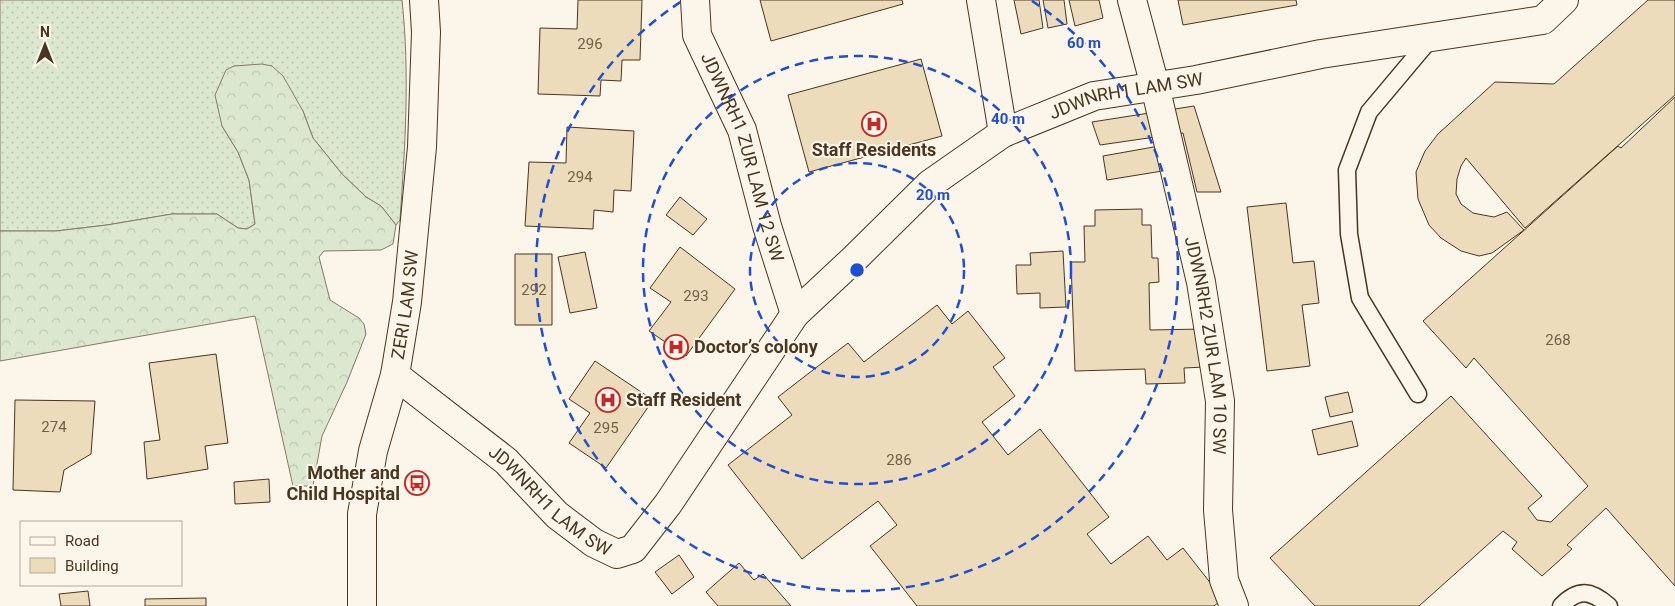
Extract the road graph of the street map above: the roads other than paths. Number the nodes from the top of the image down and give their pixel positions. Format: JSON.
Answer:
{"nodes":[{"id":1,"x":424,"y":0,"type":"edge"},
{"id":2,"x":696,"y":0,"type":"edge"},
{"id":3,"x":981,"y":0,"type":"edge"},
{"id":4,"x":1132,"y":0,"type":"edge"},
{"id":5,"x":1564,"y":0,"type":"edge"},
{"id":6,"x":1432,"y":37,"type":"junction"},
{"id":7,"x":1155,"y":86,"type":"junction"},
{"id":8,"x":1003,"y":133,"type":"junction"},
{"id":9,"x":795,"y":314,"type":"junction"},
{"id":10,"x":395,"y":375,"type":"junction"},
{"id":11,"x":1418,"y":394,"type":"dead end"},
{"id":12,"x":362,"y":606,"type":"edge"},
{"id":13,"x":1234,"y":606,"type":"edge"},
{"id":14,"x":1561,"y":606,"type":"edge"},
{"id":15,"x":1609,"y":606,"type":"edge"}],
"edges":[{"from":1,"to":10,"type":"street","name":"ZERI LAM SW"},
{"from":2,"to":9,"type":"street","name":"JDWNRH1 ZUR LAM 12 SW"},
{"from":3,"to":8,"type":"street"},
{"from":4,"to":7,"type":"street","name":"JDWNRH2 ZUR LAM 10 SW"},
{"from":5,"to":6,"type":"street","name":"JDWNRH1 LAM SW"},
{"from":6,"to":7,"type":"street","name":"JDWNRH1 LAM SW"},
{"from":6,"to":11,"type":"lane"},
{"from":7,"to":8,"type":"street","name":"JDWNRH1 LAM SW"},
{"from":7,"to":13,"type":"street","name":"JDWNRH2 ZUR LAM 10 SW"},
{"from":8,"to":9,"type":"street","name":"JDWNRH1 LAM SW"},
{"from":9,"to":10,"type":"street","name":"JDWNRH1 LAM SW"},
{"from":10,"to":12,"type":"street","name":"ZERI LAM SW"},
{"from":14,"to":15,"type":"lane"}]}
